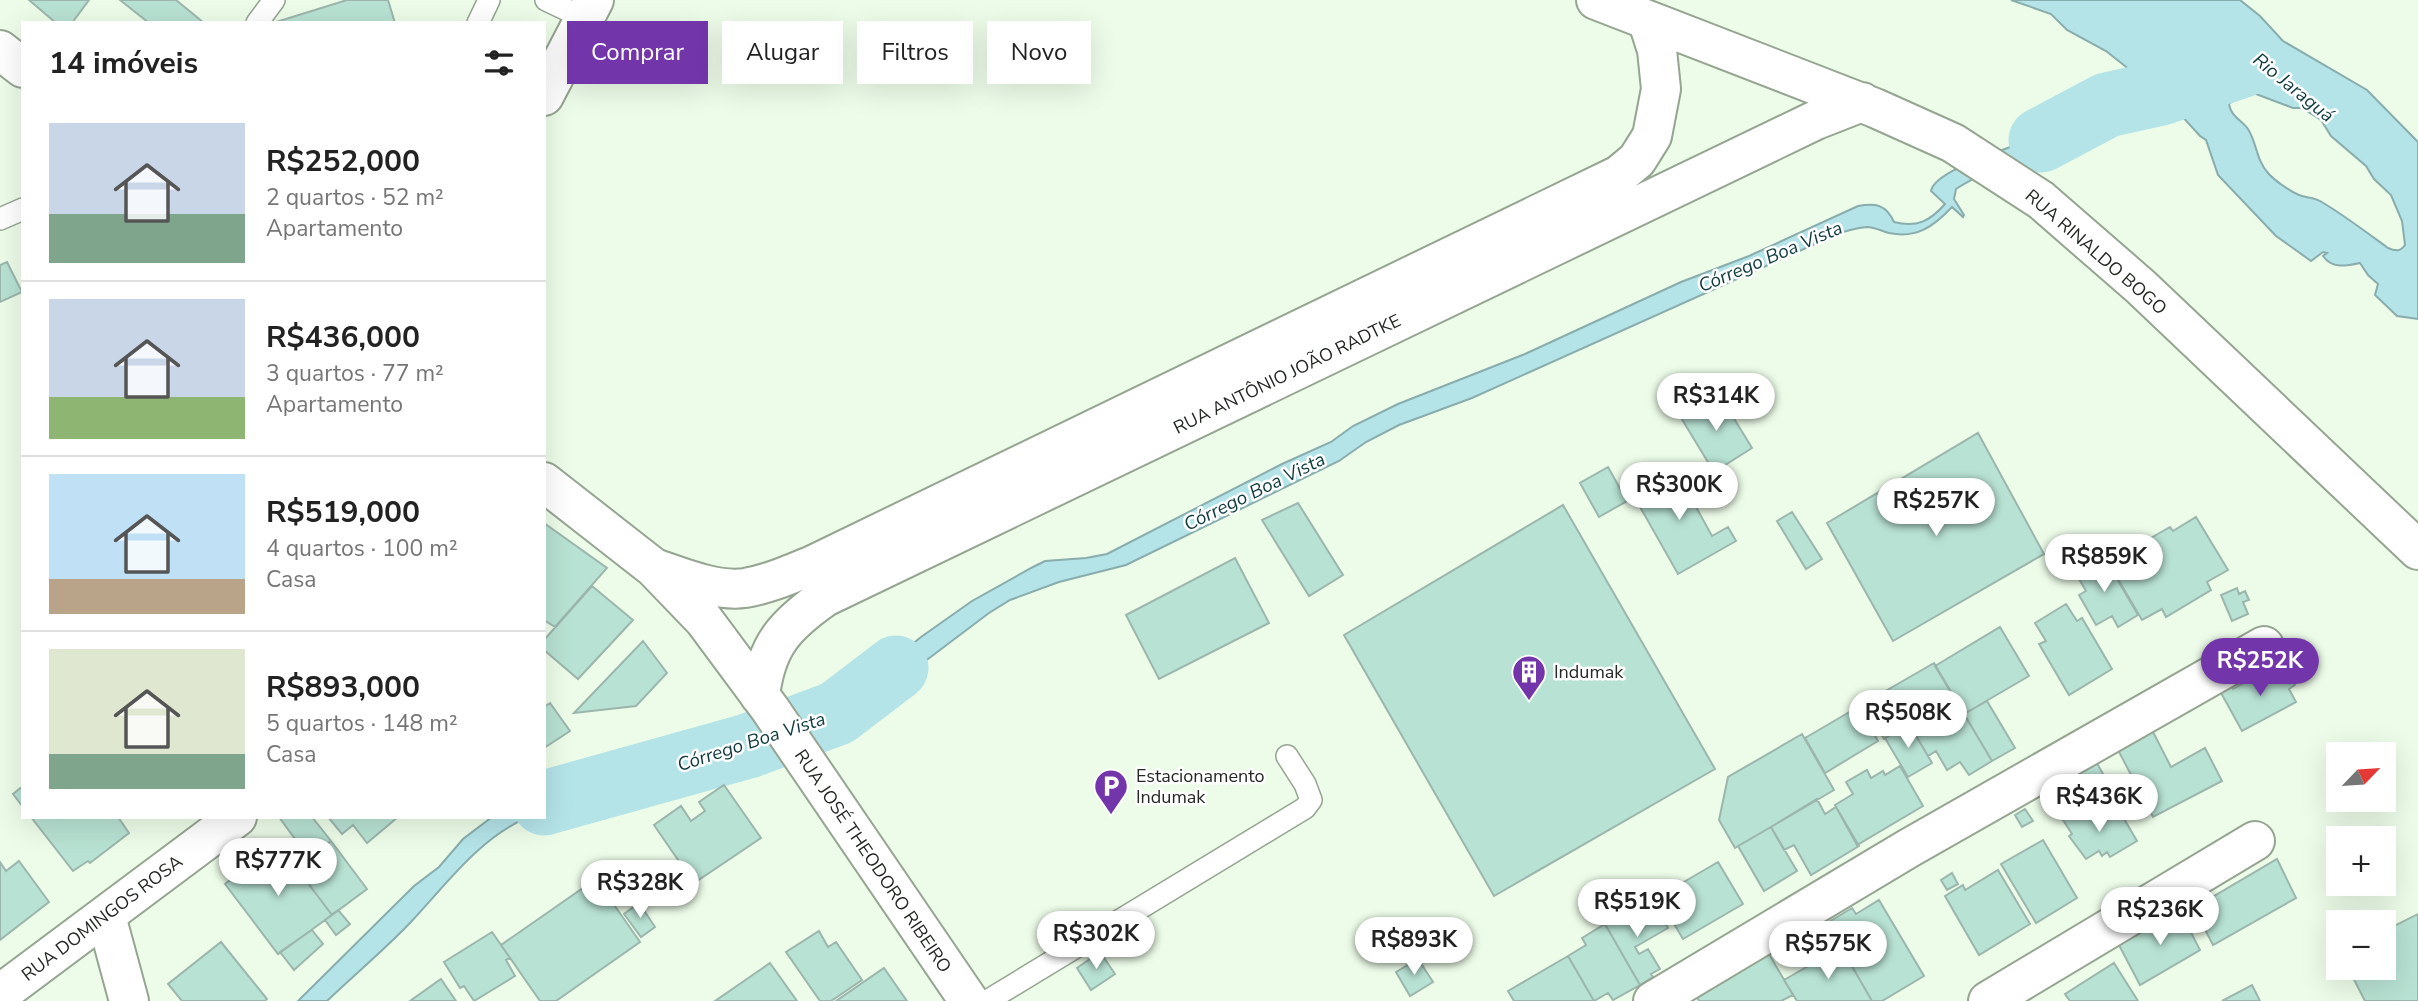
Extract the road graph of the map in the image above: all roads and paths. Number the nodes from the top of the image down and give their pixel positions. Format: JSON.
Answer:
{"nodes":[{"id":1,"x":274,"y":0,"type":"edge"},
{"id":2,"x":489,"y":0,"type":"edge"},
{"id":3,"x":547,"y":0,"type":"edge"},
{"id":4,"x":1596,"y":0,"type":"edge"},
{"id":5,"x":589,"y":9,"type":"edge"},
{"id":6,"x":258,"y":21,"type":"edge"},
{"id":7,"x":479,"y":21,"type":"edge"},
{"id":8,"x":1648,"y":22,"type":"junction"},
{"id":9,"x":0,"y":50,"type":"edge"},
{"id":10,"x":21,"y":66,"type":"edge"},
{"id":11,"x":546,"y":92,"type":"edge"},
{"id":12,"x":1862,"y":102,"type":"junction"},
{"id":13,"x":21,"y":210,"type":"edge"},
{"id":14,"x":0,"y":219,"type":"edge"},
{"id":15,"x":546,"y":469,"type":"edge"},
{"id":16,"x":546,"y":483,"type":"edge"},
{"id":17,"x":579,"y":508,"type":"junction"},
{"id":18,"x":2418,"y":550,"type":"edge"},
{"id":19,"x":654,"y":568,"type":"junction"},
{"id":20,"x":2264,"y":646,"type":"dead end"},
{"id":21,"x":765,"y":702,"type":"junction"},
{"id":22,"x":1287,"y":756,"type":"dead end"},
{"id":23,"x":234,"y":819,"type":"edge"},
{"id":24,"x":2255,"y":841,"type":"dead end"},
{"id":25,"x":106,"y":916,"type":"junction"},
{"id":26,"x":0,"y":994,"type":"edge"},
{"id":27,"x":129,"y":1001,"type":"edge"},
{"id":28,"x":969,"y":1001,"type":"edge"},
{"id":29,"x":986,"y":1001,"type":"edge"},
{"id":30,"x":1653,"y":1001,"type":"edge"},
{"id":31,"x":1988,"y":1001,"type":"edge"}],
"edges":[{"from":1,"to":6,"type":"lane"},
{"from":2,"to":7,"type":"lane"},
{"from":3,"to":5,"type":"lane"},
{"from":4,"to":8,"type":"street","name":"RUA RINALDO BOGO"},
{"from":5,"to":11,"type":"street"},
{"from":8,"to":12,"type":"street","name":"RUA RINALDO BOGO"},
{"from":8,"to":19,"type":"street","name":"RUA ANTÔNIO JOÃO RADTKE"},
{"from":9,"to":10,"type":"street"},
{"from":12,"to":18,"type":"street","name":"RUA RINALDO BOGO"},
{"from":12,"to":21,"type":"street","name":"RUA ANTÔNIO JOÃO RADTKE"},
{"from":13,"to":14,"type":"lane"},
{"from":15,"to":17,"type":"street"},
{"from":16,"to":17,"type":"street","name":"RUA JOSÉ THEODORO RIBEIRO"},
{"from":17,"to":19,"type":"street","name":"RUA JOSÉ THEODORO RIBEIRO"},
{"from":19,"to":21,"type":"street","name":"RUA JOSÉ THEODORO RIBEIRO"},
{"from":20,"to":30,"type":"street"},
{"from":21,"to":28,"type":"street","name":"RUA JOSÉ THEODORO RIBEIRO"},
{"from":22,"to":29,"type":"lane"},
{"from":23,"to":25,"type":"street","name":"RUA DOMINGOS ROSA"},
{"from":24,"to":31,"type":"street"},
{"from":25,"to":26,"type":"street","name":"RUA DOMINGOS ROSA"},
{"from":25,"to":27,"type":"street"}]}
